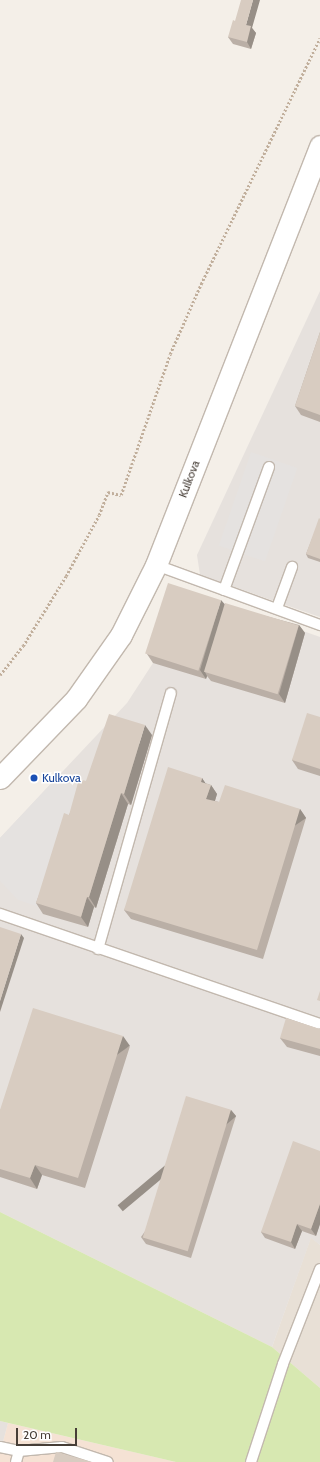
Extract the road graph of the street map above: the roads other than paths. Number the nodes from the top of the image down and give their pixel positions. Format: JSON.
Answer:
{"nodes":[{"id":1,"x":320,"y":146,"type":"edge"},
{"id":2,"x":269,"y":467,"type":"dead end"},
{"id":3,"x":156,"y":565,"type":"junction"},
{"id":4,"x":292,"y":567,"type":"dead end"},
{"id":5,"x":224,"y":590,"type":"junction"},
{"id":6,"x":277,"y":608,"type":"junction"},
{"id":7,"x":320,"y":625,"type":"edge"},
{"id":8,"x":171,"y":693,"type":"dead end"},
{"id":9,"x":0,"y":778,"type":"edge"},
{"id":10,"x":0,"y":914,"type":"edge"},
{"id":11,"x":98,"y":949,"type":"junction"},
{"id":12,"x":319,"y":1024,"type":"dead end"},
{"id":13,"x":320,"y":1269,"type":"edge"},
{"id":14,"x":0,"y":1447,"type":"edge"},
{"id":15,"x":19,"y":1451,"type":"junction"},
{"id":16,"x":16,"y":1462,"type":"edge"},
{"id":17,"x":108,"y":1462,"type":"edge"},
{"id":18,"x":251,"y":1462,"type":"edge"}],
"edges":[{"from":1,"to":3,"type":"street","name":"Kulkova"},
{"from":2,"to":5,"type":"lane"},
{"from":3,"to":5,"type":"lane"},
{"from":3,"to":9,"type":"street","name":"Kulkova"},
{"from":4,"to":6,"type":"lane"},
{"from":5,"to":6,"type":"lane"},
{"from":6,"to":7,"type":"lane"},
{"from":8,"to":11,"type":"lane"},
{"from":10,"to":11,"type":"lane"},
{"from":11,"to":12,"type":"lane"},
{"from":13,"to":18,"type":"lane"},
{"from":14,"to":15,"type":"lane"},
{"from":15,"to":16,"type":"lane"},
{"from":15,"to":17,"type":"lane"}]}
